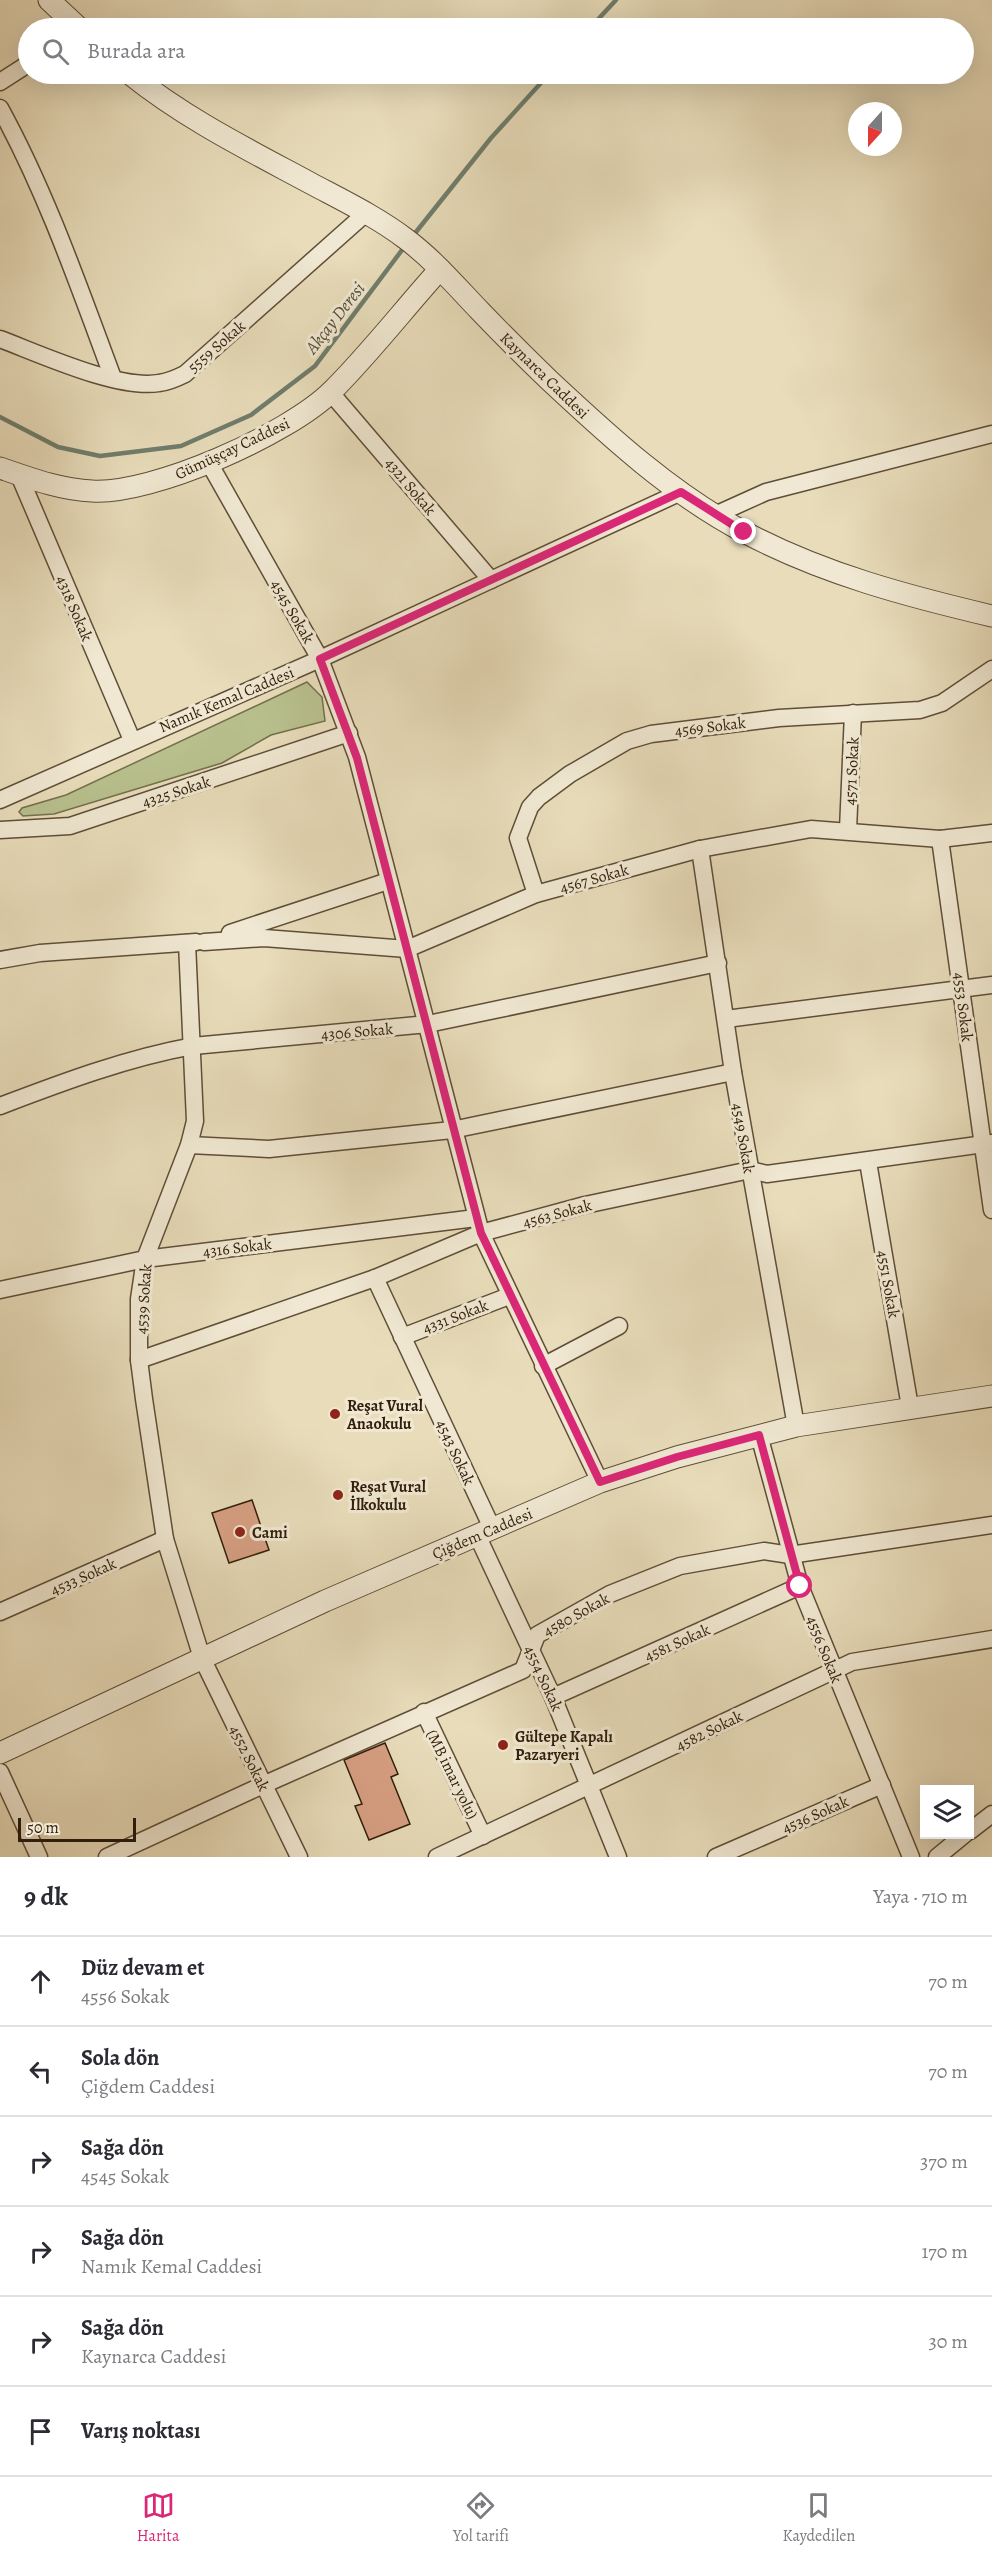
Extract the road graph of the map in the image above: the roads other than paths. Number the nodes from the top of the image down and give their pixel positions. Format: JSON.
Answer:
{"nodes":[{"id":1,"x":49,"y":0,"type":"edge"},
{"id":2,"x":68,"y":18,"type":"edge"},
{"id":3,"x":18,"y":70,"type":"edge"},
{"id":4,"x":0,"y":82,"type":"edge"},
{"id":5,"x":143,"y":84,"type":"edge"},
{"id":6,"x":0,"y":108,"type":"edge"},
{"id":7,"x":366,"y":213,"type":"junction"},
{"id":8,"x":440,"y":269,"type":"junction"},
{"id":9,"x":0,"y":339,"type":"edge"},
{"id":10,"x":113,"y":378,"type":"junction"},
{"id":11,"x":331,"y":393,"type":"junction"},
{"id":12,"x":992,"y":434,"type":"edge"},
{"id":13,"x":208,"y":461,"type":"junction"},
{"id":14,"x":10,"y":471,"type":"edge"},
{"id":15,"x":681,"y":492,"type":"junction"},
{"id":16,"x":715,"y":515,"type":"junction"},
{"id":17,"x":491,"y":580,"type":"junction"},
{"id":18,"x":992,"y":615,"type":"edge"},
{"id":19,"x":320,"y":659,"type":"junction"},
{"id":20,"x":992,"y":669,"type":"edge"},
{"id":21,"x":853,"y":713,"type":"junction"},
{"id":22,"x":349,"y":733,"type":"junction"},
{"id":23,"x":132,"y":740,"type":"junction"},
{"id":24,"x":0,"y":800,"type":"edge"},
{"id":25,"x":0,"y":830,"type":"edge"},
{"id":26,"x":848,"y":830,"type":"junction"},
{"id":27,"x":992,"y":833,"type":"edge"},
{"id":28,"x":940,"y":839,"type":"junction"},
{"id":29,"x":700,"y":849,"type":"junction"},
{"id":30,"x":388,"y":881,"type":"junction"},
{"id":31,"x":536,"y":894,"type":"junction"},
{"id":32,"x":196,"y":942,"type":"junction"},
{"id":33,"x":407,"y":949,"type":"junction"},
{"id":34,"x":0,"y":960,"type":"edge"},
{"id":35,"x":718,"y":963,"type":"junction"},
{"id":36,"x":992,"y":985,"type":"edge"},
{"id":37,"x":962,"y":988,"type":"junction"},
{"id":38,"x":726,"y":1019,"type":"junction"},
{"id":39,"x":428,"y":1024,"type":"junction"},
{"id":40,"x":193,"y":1046,"type":"junction"},
{"id":41,"x":732,"y":1072,"type":"junction"},
{"id":42,"x":0,"y":1106,"type":"edge"},
{"id":43,"x":452,"y":1130,"type":"junction"},
{"id":44,"x":987,"y":1144,"type":"edge"},
{"id":45,"x":189,"y":1145,"type":"junction"},
{"id":46,"x":868,"y":1162,"type":"junction"},
{"id":47,"x":750,"y":1170,"type":"junction"},
{"id":48,"x":992,"y":1210,"type":"edge"},
{"id":49,"x":478,"y":1226,"type":"junction"},
{"id":50,"x":145,"y":1259,"type":"junction"},
{"id":51,"x":375,"y":1278,"type":"junction"},
{"id":52,"x":0,"y":1290,"type":"edge"},
{"id":53,"x":509,"y":1296,"type":"junction"},
{"id":54,"x":619,"y":1326,"type":"dead end"},
{"id":55,"x":402,"y":1337,"type":"junction"},
{"id":56,"x":140,"y":1360,"type":"junction"},
{"id":57,"x":543,"y":1366,"type":"junction"},
{"id":58,"x":992,"y":1396,"type":"edge"},
{"id":59,"x":909,"y":1407,"type":"junction"},
{"id":60,"x":796,"y":1426,"type":"junction"},
{"id":61,"x":759,"y":1435,"type":"junction"},
{"id":62,"x":600,"y":1482,"type":"junction"},
{"id":63,"x":992,"y":1525,"type":"edge"},
{"id":64,"x":485,"y":1532,"type":"junction"},
{"id":65,"x":165,"y":1539,"type":"junction"},
{"id":66,"x":790,"y":1555,"type":"junction"},
{"id":67,"x":800,"y":1586,"type":"junction"},
{"id":68,"x":0,"y":1612,"type":"edge"},
{"id":69,"x":992,"y":1639,"type":"edge"},
{"id":70,"x":532,"y":1653,"type":"junction"},
{"id":71,"x":202,"y":1658,"type":"junction"},
{"id":72,"x":833,"y":1670,"type":"junction"},
{"id":73,"x":553,"y":1697,"type":"junction"},
{"id":74,"x":424,"y":1712,"type":"junction"},
{"id":75,"x":0,"y":1753,"type":"edge"},
{"id":76,"x":0,"y":1772,"type":"edge"},
{"id":77,"x":262,"y":1785,"type":"junction"},
{"id":78,"x":882,"y":1785,"type":"junction"},
{"id":79,"x":591,"y":1786,"type":"junction"},
{"id":80,"x":992,"y":1814,"type":"edge"},
{"id":81,"x":974,"y":1827,"type":"edge"},
{"id":82,"x":483,"y":1836,"type":"junction"},
{"id":83,"x":959,"y":1839,"type":"edge"},
{"id":84,"x":39,"y":1857,"type":"edge"},
{"id":85,"x":107,"y":1857,"type":"edge"},
{"id":86,"x":299,"y":1857,"type":"edge"},
{"id":87,"x":437,"y":1857,"type":"edge"},
{"id":88,"x":618,"y":1857,"type":"edge"},
{"id":89,"x":716,"y":1857,"type":"edge"},
{"id":90,"x":911,"y":1857,"type":"edge"},
{"id":91,"x":937,"y":1857,"type":"edge"}],
"edges":[{"from":1,"to":2,"type":"street"},
{"from":3,"to":4,"type":"street"},
{"from":5,"to":7,"type":"street","name":"Kaynarca Caddesi"},
{"from":6,"to":10,"type":"street"},
{"from":7,"to":8,"type":"street","name":"Kaynarca Caddesi"},
{"from":7,"to":10,"type":"street","name":"5559 Sokak"},
{"from":8,"to":11,"type":"street","name":"Gümüşçay Caddesi"},
{"from":8,"to":15,"type":"street","name":"Kaynarca Caddesi"},
{"from":9,"to":10,"type":"street","name":"5559 Sokak"},
{"from":11,"to":13,"type":"street","name":"Gümüşçay Caddesi"},
{"from":11,"to":17,"type":"street","name":"4321 Sokak"},
{"from":12,"to":16,"type":"street"},
{"from":13,"to":14,"type":"street","name":"Gümüşçay Caddesi"},
{"from":13,"to":19,"type":"street","name":"4545 Sokak"},
{"from":14,"to":23,"type":"street","name":"4318 Sokak"},
{"from":15,"to":16,"type":"street","name":"Kaynarca Caddesi"},
{"from":15,"to":17,"type":"street","name":"Namık Kemal Caddesi"},
{"from":16,"to":18,"type":"street","name":"Kaynarca Caddesi"},
{"from":17,"to":19,"type":"street","name":"Namık Kemal Caddesi"},
{"from":19,"to":22,"type":"street","name":"4545 Sokak"},
{"from":19,"to":23,"type":"street","name":"Namık Kemal Caddesi"},
{"from":20,"to":21,"type":"street","name":"4569 Sokak"},
{"from":21,"to":26,"type":"street","name":"4571 Sokak"},
{"from":21,"to":31,"type":"street","name":"4569 Sokak"},
{"from":22,"to":25,"type":"street","name":"4325 Sokak"},
{"from":22,"to":30,"type":"street","name":"4545 Sokak"},
{"from":23,"to":24,"type":"street","name":"Namık Kemal Caddesi"},
{"from":26,"to":28,"type":"street","name":"4567 Sokak"},
{"from":26,"to":29,"type":"street","name":"4567 Sokak"},
{"from":27,"to":28,"type":"street","name":"4567 Sokak"},
{"from":28,"to":37,"type":"street","name":"4553 Sokak"},
{"from":29,"to":31,"type":"street","name":"4567 Sokak"},
{"from":29,"to":35,"type":"street","name":"4549 Sokak"},
{"from":30,"to":32,"type":"street"},
{"from":30,"to":33,"type":"street","name":"4545 Sokak"},
{"from":31,"to":33,"type":"street","name":"4567 Sokak"},
{"from":32,"to":33,"type":"street","name":"4567 Sokak"},
{"from":32,"to":34,"type":"street"},
{"from":32,"to":40,"type":"street","name":"4539 Sokak"},
{"from":33,"to":39,"type":"street","name":"4545 Sokak"},
{"from":35,"to":38,"type":"street","name":"4549 Sokak"},
{"from":35,"to":39,"type":"street","name":"4306 Sokak"},
{"from":36,"to":37,"type":"street"},
{"from":37,"to":38,"type":"street"},
{"from":37,"to":44,"type":"street","name":"4553 Sokak"},
{"from":38,"to":41,"type":"street","name":"4549 Sokak"},
{"from":39,"to":40,"type":"street","name":"4306 Sokak"},
{"from":39,"to":43,"type":"street","name":"4545 Sokak"},
{"from":40,"to":42,"type":"street","name":"4306 Sokak"},
{"from":40,"to":45,"type":"street","name":"4539 Sokak"},
{"from":41,"to":43,"type":"street"},
{"from":41,"to":47,"type":"street","name":"4549 Sokak"},
{"from":43,"to":45,"type":"street"},
{"from":43,"to":49,"type":"street","name":"4545 Sokak"},
{"from":44,"to":46,"type":"street","name":"4563 Sokak"},
{"from":44,"to":48,"type":"street","name":"4553 Sokak"},
{"from":45,"to":50,"type":"street","name":"4539 Sokak"},
{"from":46,"to":47,"type":"street","name":"4563 Sokak"},
{"from":46,"to":59,"type":"street","name":"4551 Sokak"},
{"from":47,"to":49,"type":"street","name":"4563 Sokak"},
{"from":47,"to":60,"type":"street","name":"4549 Sokak"},
{"from":49,"to":50,"type":"street","name":"4316 Sokak"},
{"from":49,"to":51,"type":"street","name":"4563 Sokak"},
{"from":49,"to":53,"type":"street","name":"4545 Sokak"},
{"from":50,"to":52,"type":"street","name":"4316 Sokak"},
{"from":50,"to":56,"type":"street","name":"4539 Sokak"},
{"from":51,"to":55,"type":"street","name":"4543 Sokak"},
{"from":51,"to":56,"type":"street","name":"4563 Sokak"},
{"from":53,"to":55,"type":"street","name":"4331 Sokak"},
{"from":53,"to":57,"type":"street","name":"4545 Sokak"},
{"from":54,"to":57,"type":"street"},
{"from":55,"to":64,"type":"street","name":"4543 Sokak"},
{"from":56,"to":65,"type":"street","name":"4539 Sokak"},
{"from":57,"to":62,"type":"street","name":"4545 Sokak"},
{"from":58,"to":59,"type":"street","name":"Çiğdem Caddesi"},
{"from":59,"to":60,"type":"street","name":"Çiğdem Caddesi"},
{"from":60,"to":61,"type":"street","name":"Çiğdem Caddesi"},
{"from":61,"to":62,"type":"street","name":"Çiğdem Caddesi"},
{"from":61,"to":66,"type":"street","name":"4556 Sokak"},
{"from":62,"to":64,"type":"street","name":"Çiğdem Caddesi"},
{"from":63,"to":66,"type":"street","name":"4580 Sokak"},
{"from":64,"to":70,"type":"street","name":"4554 Sokak"},
{"from":64,"to":71,"type":"street","name":"Çiğdem Caddesi"},
{"from":65,"to":68,"type":"street","name":"4533 Sokak"},
{"from":65,"to":71,"type":"street","name":"4539 Sokak"},
{"from":66,"to":67,"type":"street","name":"4556 Sokak"},
{"from":66,"to":70,"type":"street","name":"4580 Sokak"},
{"from":67,"to":72,"type":"street","name":"4556 Sokak"},
{"from":67,"to":73,"type":"street","name":"4581 Sokak"},
{"from":69,"to":72,"type":"street","name":"4582 Sokak"},
{"from":70,"to":73,"type":"street","name":"4554 Sokak"},
{"from":70,"to":74,"type":"street","name":"4580 Sokak"},
{"from":71,"to":75,"type":"street","name":"Çiğdem Caddesi"},
{"from":71,"to":77,"type":"street","name":"4552 Sokak"},
{"from":72,"to":78,"type":"street","name":"4556 Sokak"},
{"from":72,"to":79,"type":"street","name":"4582 Sokak"},
{"from":73,"to":79,"type":"street","name":"4554 Sokak"},
{"from":74,"to":77,"type":"street","name":"4580 Sokak"},
{"from":74,"to":82,"type":"street","name":"(MB imar yolu)"},
{"from":76,"to":84,"type":"street"},
{"from":77,"to":85,"type":"street","name":"4580 Sokak"},
{"from":77,"to":86,"type":"street","name":"4552 Sokak"},
{"from":78,"to":89,"type":"street","name":"4536 Sokak"},
{"from":78,"to":90,"type":"street","name":"4556 Sokak"},
{"from":79,"to":82,"type":"street","name":"4582 Sokak"},
{"from":79,"to":88,"type":"street","name":"4554 Sokak"},
{"from":80,"to":81,"type":"street"},
{"from":82,"to":87,"type":"street","name":"4582 Sokak"},
{"from":83,"to":91,"type":"street"}]}
